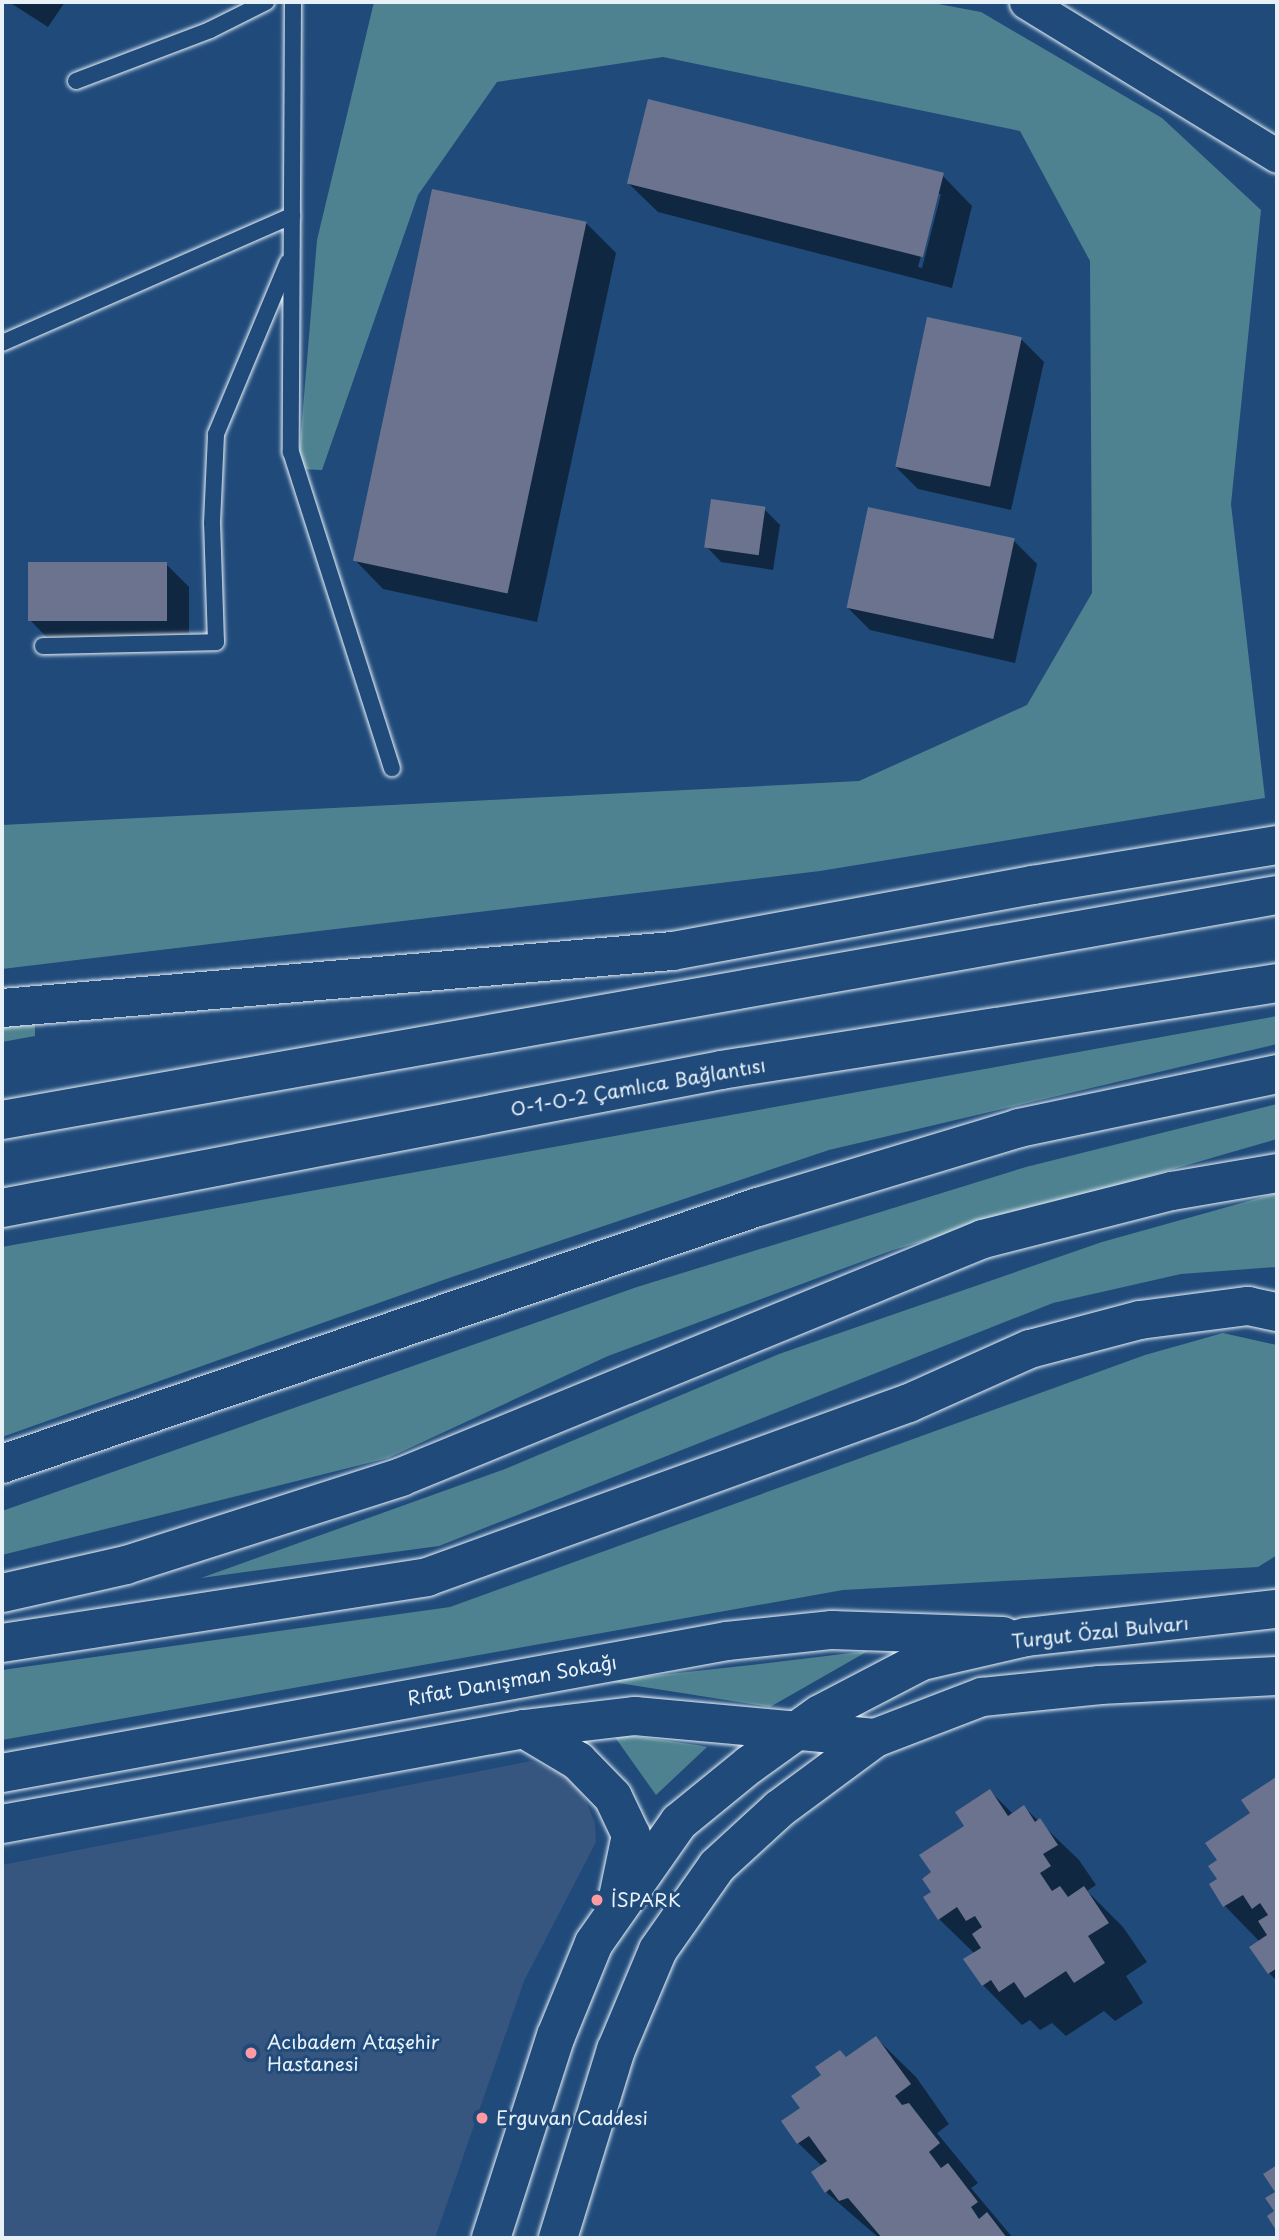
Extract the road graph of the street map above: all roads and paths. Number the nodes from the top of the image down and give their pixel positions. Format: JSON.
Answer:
{"nodes":[{"id":1,"x":266,"y":2,"type":"edge"},
{"id":2,"x":293,"y":2,"type":"edge"},
{"id":3,"x":1026,"y":2,"type":"edge"},
{"id":4,"x":76,"y":81,"type":"dead end"},
{"id":5,"x":1277,"y":156,"type":"edge"},
{"id":6,"x":292,"y":216,"type":"junction"},
{"id":7,"x":292,"y":253,"type":"junction"},
{"id":8,"x":2,"y":343,"type":"edge"},
{"id":9,"x":43,"y":646,"type":"dead end"},
{"id":10,"x":392,"y":768,"type":"dead end"},
{"id":11,"x":1264,"y":847,"type":"edge"},
{"id":12,"x":1267,"y":897,"type":"edge"},
{"id":13,"x":1273,"y":984,"type":"edge"},
{"id":14,"x":2,"y":1008,"type":"edge"},
{"id":15,"x":1277,"y":1074,"type":"edge"},
{"id":16,"x":2,"y":1120,"type":"edge"},
{"id":17,"x":1272,"y":1174,"type":"edge"},
{"id":18,"x":2,"y":1209,"type":"edge"},
{"id":19,"x":1277,"y":1312,"type":"edge"},
{"id":20,"x":2,"y":1464,"type":"edge"},
{"id":21,"x":2,"y":1593,"type":"edge"},
{"id":22,"x":1277,"y":1609,"type":"edge"},
{"id":23,"x":1027,"y":1637,"type":"junction"},
{"id":24,"x":2,"y":1643,"type":"edge"},
{"id":25,"x":1277,"y":1676,"type":"edge"},
{"id":26,"x":524,"y":1729,"type":"junction"},
{"id":27,"x":799,"y":1729,"type":"junction"},
{"id":28,"x":875,"y":1738,"type":"junction"},
{"id":29,"x":2,"y":1773,"type":"edge"},
{"id":30,"x":2,"y":1824,"type":"edge"},
{"id":31,"x":615,"y":1913,"type":"junction"},
{"id":32,"x":491,"y":2238,"type":"edge"},
{"id":33,"x":558,"y":2238,"type":"edge"}],
"edges":[{"from":1,"to":4,"type":"lane"},
{"from":2,"to":6,"type":"lane"},
{"from":3,"to":5,"type":"street"},
{"from":6,"to":7,"type":"lane"},
{"from":6,"to":8,"type":"lane"},
{"from":7,"to":9,"type":"lane"},
{"from":7,"to":10,"type":"lane"},
{"from":11,"to":14,"type":"main road"},
{"from":12,"to":16,"type":"main road"},
{"from":13,"to":18,"type":"main road","name":"O-1-O-2 Çamlıca Bağlantısı"},
{"from":15,"to":20,"type":"main road"},
{"from":17,"to":21,"type":"main road"},
{"from":19,"to":24,"type":"main road"},
{"from":22,"to":23,"type":"main road","name":"Turgut Özal Bulvarı"},
{"from":23,"to":27,"type":"main road","name":"Turgut Özal Bulvarı"},
{"from":23,"to":29,"type":"main road","name":"Rıfat Danışman Sokağı"},
{"from":25,"to":28,"type":"main road"},
{"from":26,"to":27,"type":"main road"},
{"from":26,"to":30,"type":"main road"},
{"from":26,"to":31,"type":"main road"},
{"from":27,"to":28,"type":"main road"},
{"from":27,"to":31,"type":"main road","name":"Turgut Özal Bulvarı"},
{"from":28,"to":33,"type":"main road"},
{"from":31,"to":32,"type":"main road","name":"Turgut Özal Bulvarı"}]}
